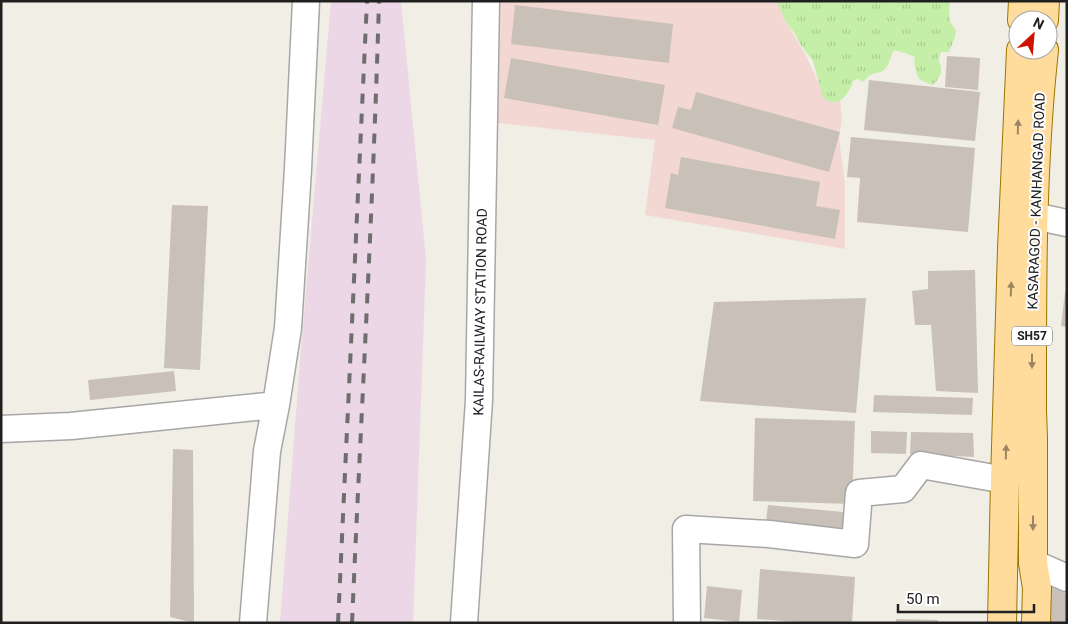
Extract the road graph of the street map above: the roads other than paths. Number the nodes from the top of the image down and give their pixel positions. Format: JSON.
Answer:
{"nodes":[{"id":1,"x":306,"y":1,"type":"edge"},
{"id":2,"x":486,"y":1,"type":"edge"},
{"id":3,"x":1021,"y":60,"type":"edge"},
{"id":4,"x":1043,"y":60,"type":"edge"},
{"id":5,"x":1034,"y":216,"type":"junction"},
{"id":6,"x":1067,"y":223,"type":"edge"},
{"id":7,"x":276,"y":405,"type":"junction"},
{"id":8,"x":1,"y":429,"type":"edge"},
{"id":9,"x":1005,"y":480,"type":"junction"},
{"id":10,"x":1033,"y":563,"type":"junction"},
{"id":11,"x":1067,"y":578,"type":"edge"},
{"id":12,"x":253,"y":623,"type":"edge"},
{"id":13,"x":464,"y":623,"type":"edge"},
{"id":14,"x":687,"y":623,"type":"edge"},
{"id":15,"x":1002,"y":623,"type":"edge"},
{"id":16,"x":1036,"y":623,"type":"edge"}],
"edges":[{"from":1,"to":7,"type":"street"},
{"from":2,"to":13,"type":"street","name":"KAILAS-RAILWAY STATION ROAD"},
{"from":9,"to":3,"type":"main road","one_way":true},
{"from":4,"to":5,"type":"main road","name":"KASARAGOD - KANHANGAD ROAD","number":"SH57"},
{"from":5,"to":6,"type":"street"},
{"from":5,"to":10,"type":"main road","name":"KASARAGOD - KANHANGAD ROAD","number":"SH57","one_way":true},
{"from":7,"to":8,"type":"street"},
{"from":7,"to":12,"type":"street"},
{"from":9,"to":14,"type":"street"},
{"from":9,"to":15,"type":"main road"},
{"from":10,"to":11,"type":"street"},
{"from":10,"to":16,"type":"main road","name":"KASARAGOD - KANHANGAD ROAD","number":"SH57"}]}
